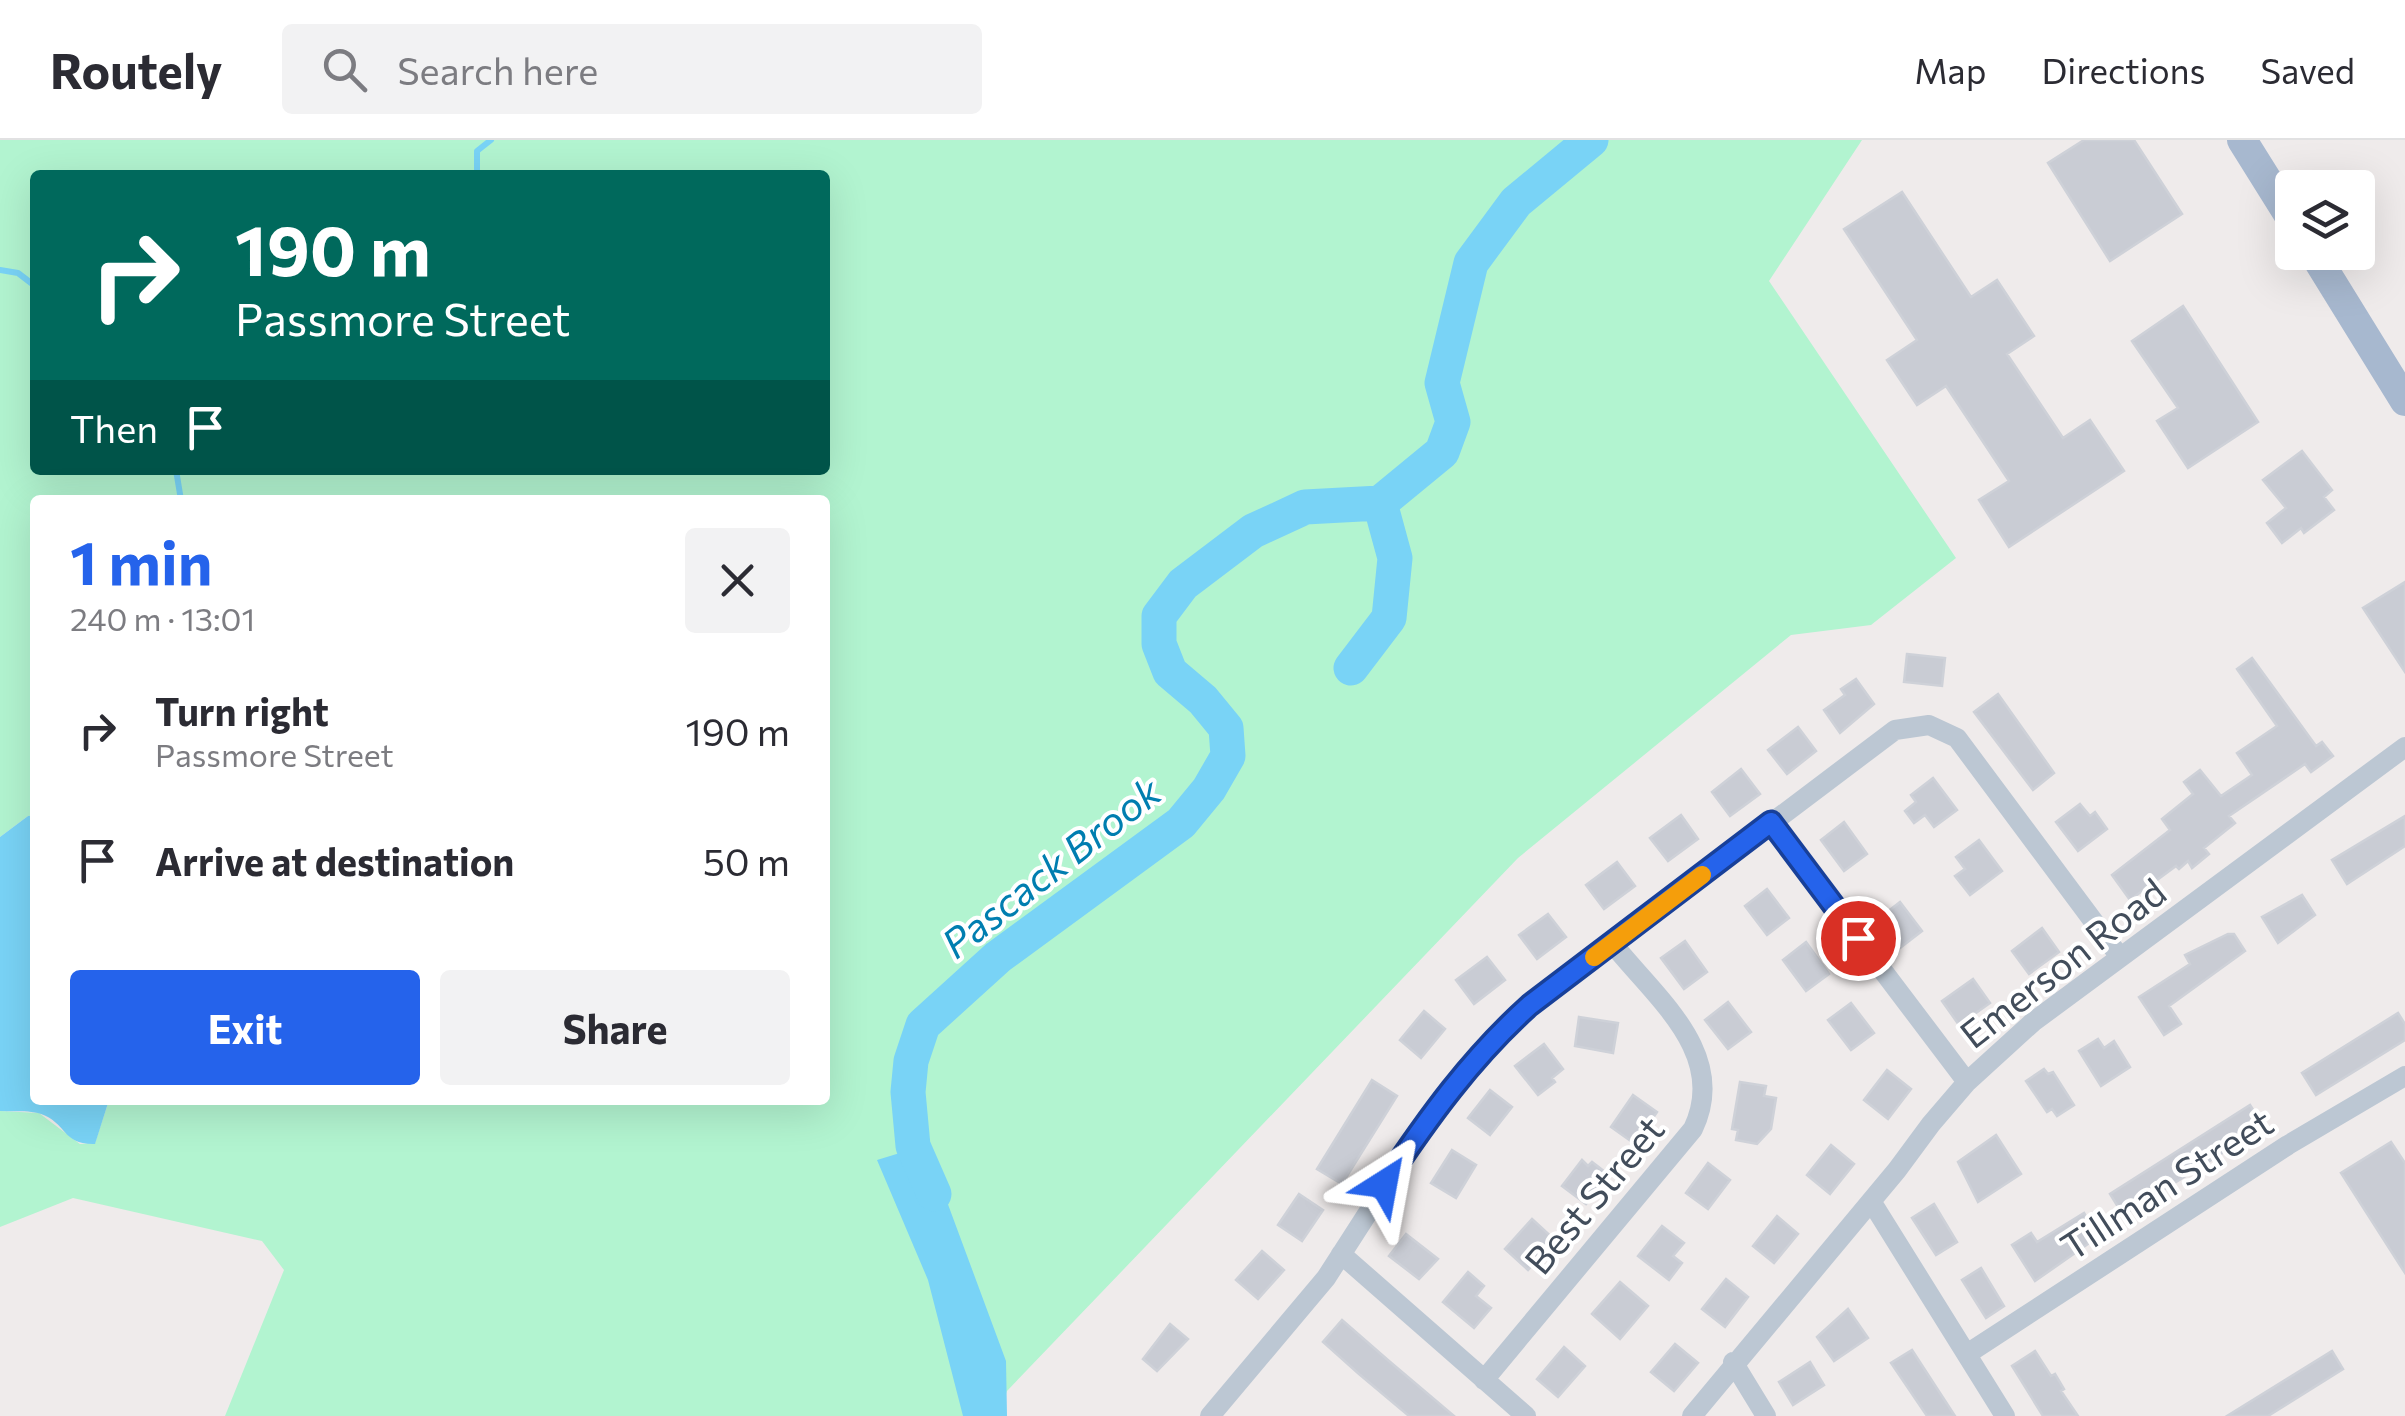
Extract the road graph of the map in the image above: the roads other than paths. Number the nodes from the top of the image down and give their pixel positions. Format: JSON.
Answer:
{"nodes":[{"id":1,"x":2242,"y":140,"type":"edge"},
{"id":2,"x":2275,"y":193,"type":"edge"},
{"id":3,"x":2324,"y":270,"type":"edge"},
{"id":4,"x":2405,"y":401,"type":"edge"},
{"id":5,"x":2405,"y":747,"type":"edge"},
{"id":6,"x":1771,"y":822,"type":"junction"},
{"id":7,"x":1612,"y":943,"type":"junction"},
{"id":8,"x":2120,"y":957,"type":"junction"},
{"id":9,"x":2405,"y":1076,"type":"edge"},
{"id":10,"x":1967,"y":1082,"type":"junction"},
{"id":11,"x":1871,"y":1200,"type":"junction"},
{"id":12,"x":1341,"y":1254,"type":"junction"},
{"id":13,"x":1967,"y":1354,"type":"junction"},
{"id":14,"x":1733,"y":1362,"type":"junction"},
{"id":15,"x":1484,"y":1380,"type":"junction"},
{"id":16,"x":1210,"y":1416,"type":"edge"},
{"id":17,"x":1526,"y":1416,"type":"edge"},
{"id":18,"x":1692,"y":1416,"type":"edge"},
{"id":19,"x":1766,"y":1416,"type":"edge"},
{"id":20,"x":2005,"y":1416,"type":"edge"}],
"edges":[{"from":1,"to":2,"type":"main road"},
{"from":3,"to":4,"type":"main road"},
{"from":5,"to":8,"type":"street","name":"Emerson Road"},
{"from":6,"to":7,"type":"street"},
{"from":6,"to":8,"type":"street"},
{"from":6,"to":10,"type":"street"},
{"from":7,"to":12,"type":"street"},
{"from":7,"to":15,"type":"street","name":"Best Street"},
{"from":8,"to":10,"type":"street","name":"Emerson Road"},
{"from":9,"to":13,"type":"street","name":"Tillman Street"},
{"from":10,"to":11,"type":"street","name":"Emerson Road"},
{"from":11,"to":13,"type":"street"},
{"from":11,"to":14,"type":"street","name":"Emerson Road"},
{"from":12,"to":15,"type":"street"},
{"from":12,"to":16,"type":"street"},
{"from":13,"to":20,"type":"street"},
{"from":14,"to":18,"type":"street","name":"Emerson Road"},
{"from":14,"to":19,"type":"street"},
{"from":15,"to":17,"type":"street"}]}
